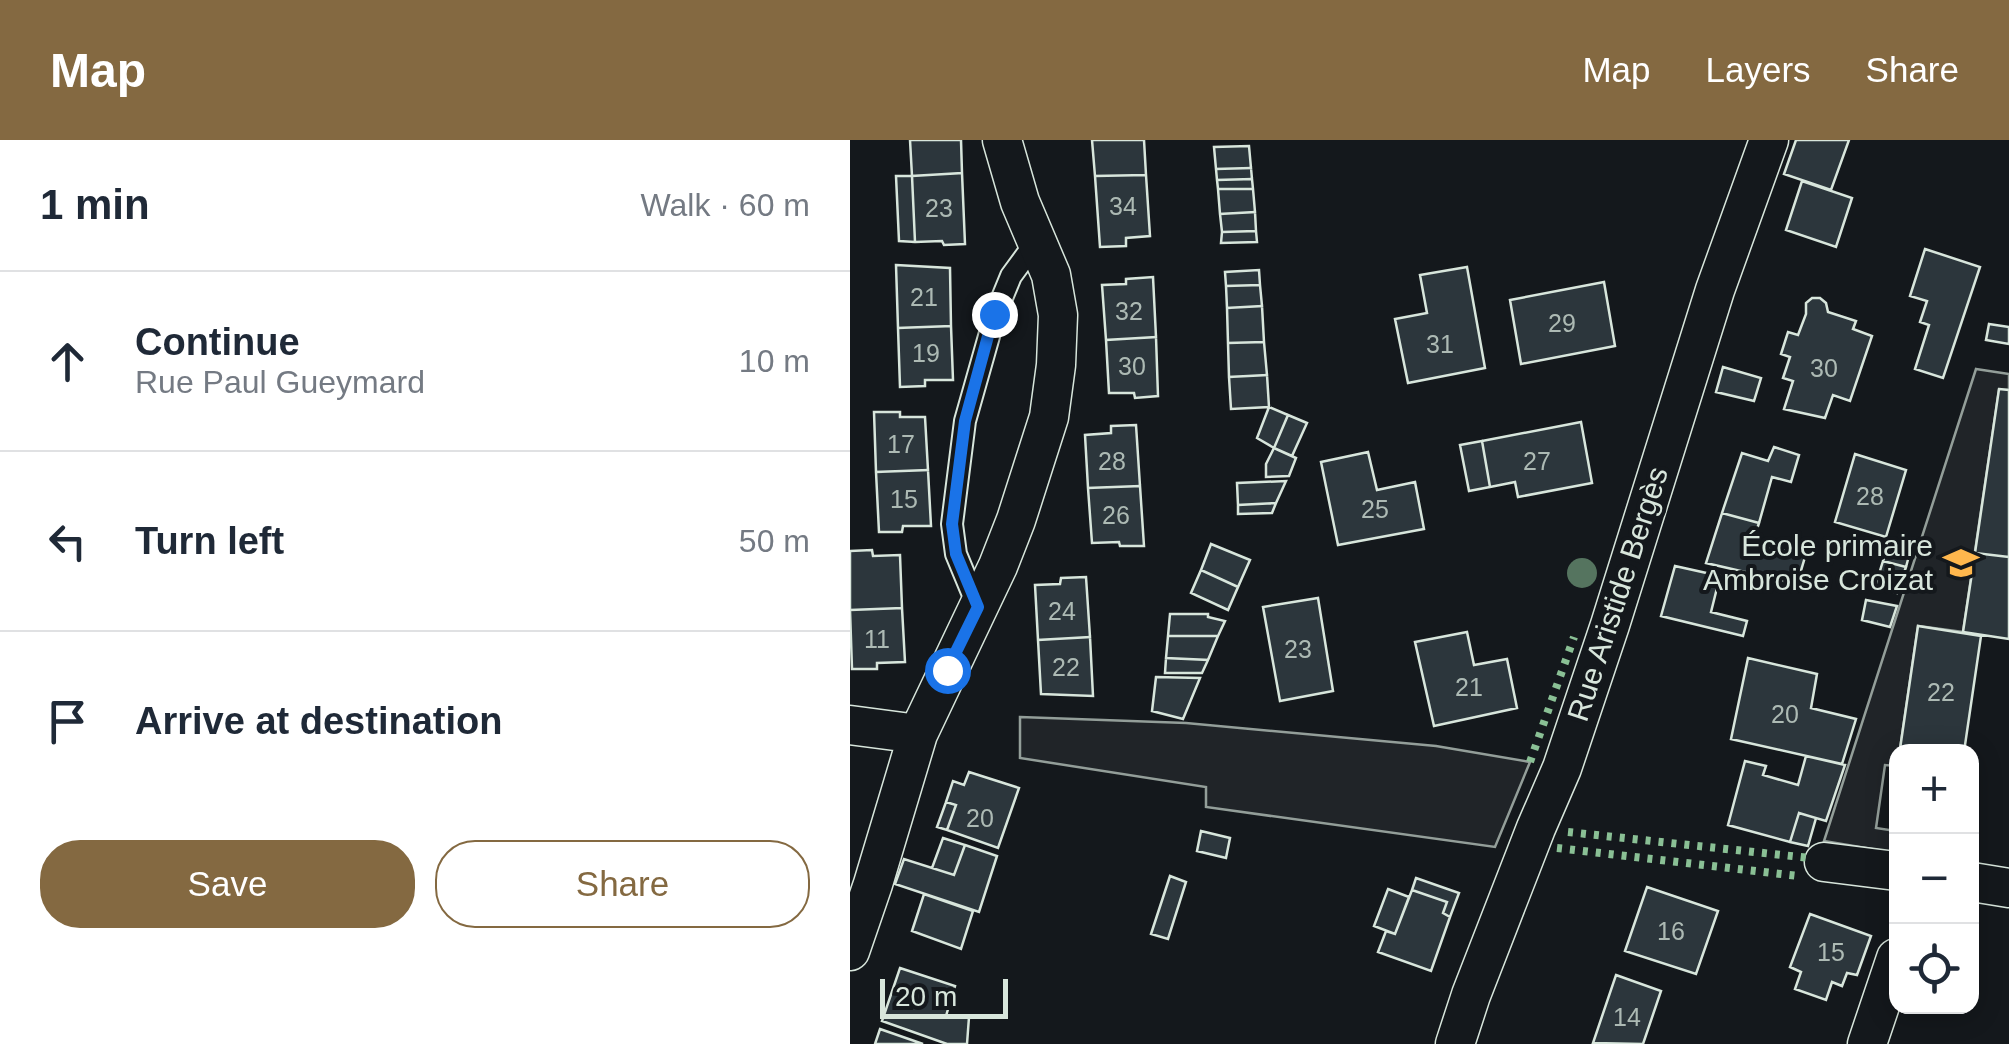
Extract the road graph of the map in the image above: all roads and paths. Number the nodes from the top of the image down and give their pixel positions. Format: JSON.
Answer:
{"nodes":[{"id":1,"x":1002,"y":140,"type":"edge"},
{"id":2,"x":1769,"y":140,"type":"edge"},
{"id":3,"x":1036,"y":242,"type":"junction"},
{"id":4,"x":978,"y":607,"type":"junction"},
{"id":5,"x":850,"y":725,"type":"edge"},
{"id":6,"x":918,"y":734,"type":"junction"},
{"id":7,"x":1824,"y":862,"type":"dead end"},
{"id":8,"x":1889,"y":870,"type":"edge"},
{"id":9,"x":1979,"y":883,"type":"edge"},
{"id":10,"x":2009,"y":888,"type":"edge"},
{"id":11,"x":850,"y":951,"type":"edge"},
{"id":12,"x":1889,"y":978,"type":"edge"},
{"id":13,"x":1455,"y":1044,"type":"edge"},
{"id":14,"x":1866,"y":1044,"type":"edge"}],
"edges":[{"from":1,"to":3,"type":"street"},
{"from":2,"to":13,"type":"street","name":"Rue Aristide Bergès"},
{"from":3,"to":4,"type":"street"},
{"from":3,"to":4,"type":"lane"},
{"from":4,"to":6,"type":"street"},
{"from":5,"to":6,"type":"street"},
{"from":6,"to":11,"type":"street"},
{"from":7,"to":8,"type":"street"},
{"from":9,"to":10,"type":"street"},
{"from":12,"to":14,"type":"street"}]}
